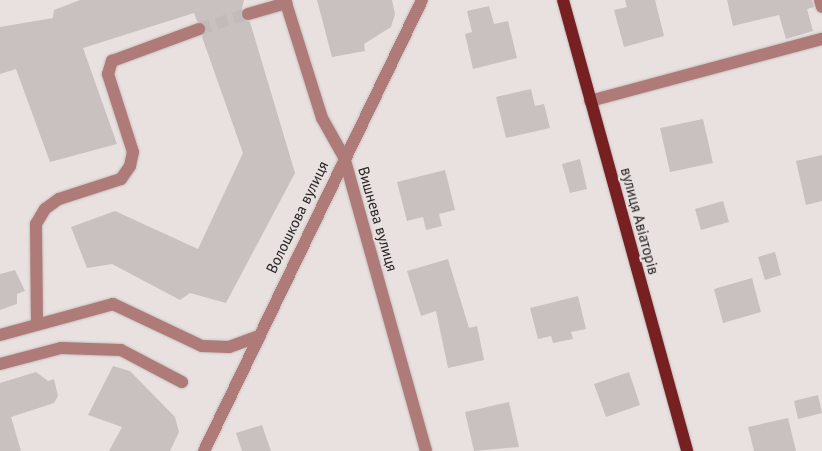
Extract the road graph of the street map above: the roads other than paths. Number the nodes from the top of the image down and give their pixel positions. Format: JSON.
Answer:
{"nodes":[{"id":1,"x":422,"y":0,"type":"edge"},
{"id":2,"x":563,"y":0,"type":"edge"},
{"id":3,"x":820,"y":0,"type":"edge"},
{"id":4,"x":286,"y":2,"type":"edge"},
{"id":5,"x":822,"y":7,"type":"edge"},
{"id":6,"x":248,"y":14,"type":"tunnel mouth"},
{"id":7,"x":199,"y":29,"type":"tunnel mouth"},
{"id":8,"x":822,"y":40,"type":"edge"},
{"id":9,"x":590,"y":101,"type":"junction"},
{"id":10,"x":344,"y":157,"type":"junction"},
{"id":11,"x":37,"y":324,"type":"junction"},
{"id":12,"x":0,"y":335,"type":"edge"},
{"id":13,"x":257,"y":337,"type":"junction"},
{"id":14,"x":0,"y":364,"type":"edge"},
{"id":15,"x":182,"y":382,"type":"dead end"},
{"id":16,"x":204,"y":451,"type":"edge"},
{"id":17,"x":426,"y":451,"type":"edge"},
{"id":18,"x":686,"y":451,"type":"edge"}],
"edges":[{"from":1,"to":10,"type":"street","name":"Волошкова вулиця"},
{"from":2,"to":9,"type":"main road","name":"вулиця Авіаторів"},
{"from":3,"to":5,"type":"street"},
{"from":4,"to":6,"type":"street"},
{"from":4,"to":10,"type":"street","name":"Вишнева вулиця"},
{"from":7,"to":11,"type":"street"},
{"from":8,"to":9,"type":"street"},
{"from":9,"to":18,"type":"main road","name":"вулиця Авіаторів"},
{"from":10,"to":13,"type":"street","name":"Волошкова вулиця"},
{"from":10,"to":17,"type":"street","name":"Вишнева вулиця"},
{"from":11,"to":12,"type":"street"},
{"from":11,"to":13,"type":"street"},
{"from":13,"to":16,"type":"street","name":"Волошкова вулиця"},
{"from":14,"to":15,"type":"street"}]}
